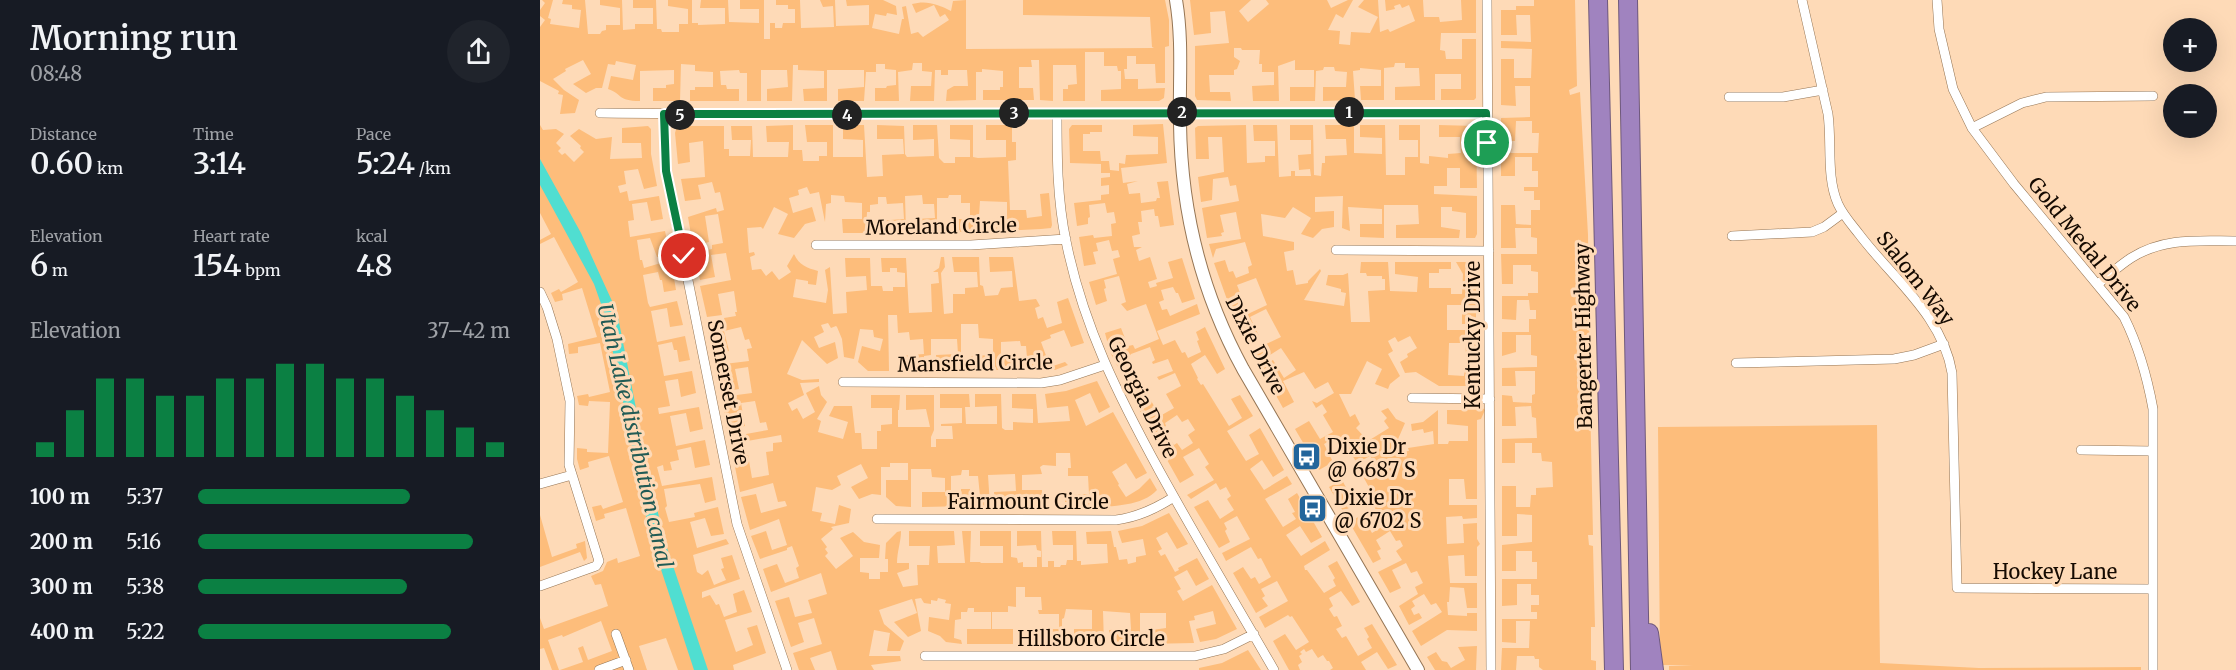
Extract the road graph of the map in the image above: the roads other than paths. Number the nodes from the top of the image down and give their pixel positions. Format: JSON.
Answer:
{"nodes":[{"id":1,"x":1176,"y":0,"type":"edge"},
{"id":2,"x":1487,"y":0,"type":"edge"},
{"id":3,"x":1628,"y":0,"type":"edge"},
{"id":4,"x":1802,"y":0,"type":"edge"},
{"id":5,"x":1937,"y":0,"type":"edge"},
{"id":6,"x":1598,"y":1,"type":"edge"},
{"id":7,"x":1823,"y":90,"type":"junction"},
{"id":8,"x":2153,"y":96,"type":"dead end"},
{"id":9,"x":1729,"y":98,"type":"dead end"},
{"id":10,"x":1180,"y":112,"type":"junction"},
{"id":11,"x":600,"y":113,"type":"dead end"},
{"id":12,"x":1057,"y":113,"type":"junction"},
{"id":13,"x":1486,"y":113,"type":"junction"},
{"id":14,"x":664,"y":114,"type":"junction"},
{"id":15,"x":1972,"y":128,"type":"junction"},
{"id":16,"x":1843,"y":213,"type":"junction"},
{"id":17,"x":1732,"y":236,"type":"dead end"},
{"id":18,"x":1066,"y":239,"type":"junction"},
{"id":19,"x":2234,"y":241,"type":"edge"},
{"id":20,"x":816,"y":245,"type":"dead end"},
{"id":21,"x":1336,"y":250,"type":"dead end"},
{"id":22,"x":1489,"y":251,"type":"junction"},
{"id":23,"x":2098,"y":284,"type":"junction"},
{"id":24,"x":540,"y":292,"type":"edge"},
{"id":25,"x":1944,"y":344,"type":"junction"},
{"id":26,"x":1736,"y":363,"type":"dead end"},
{"id":27,"x":1105,"y":365,"type":"junction"},
{"id":28,"x":843,"y":382,"type":"dead end"},
{"id":29,"x":1412,"y":398,"type":"dead end"},
{"id":30,"x":1490,"y":399,"type":"junction"},
{"id":31,"x":2081,"y":450,"type":"dead end"},
{"id":32,"x":2152,"y":451,"type":"junction"},
{"id":33,"x":572,"y":475,"type":"junction"},
{"id":34,"x":540,"y":484,"type":"edge"},
{"id":35,"x":1174,"y":497,"type":"junction"},
{"id":36,"x":877,"y":519,"type":"dead end"},
{"id":37,"x":540,"y":586,"type":"edge"},
{"id":38,"x":1639,"y":586,"type":"junction"},
{"id":39,"x":1957,"y":588,"type":"joint"},
{"id":40,"x":2152,"y":589,"type":"junction"},
{"id":41,"x":616,"y":634,"type":"dead end"},
{"id":42,"x":1254,"y":634,"type":"junction"},
{"id":43,"x":925,"y":656,"type":"dead end"},
{"id":44,"x":626,"y":660,"type":"junction"},
{"id":45,"x":598,"y":670,"type":"edge"},
{"id":46,"x":629,"y":670,"type":"edge"},
{"id":47,"x":787,"y":670,"type":"edge"},
{"id":48,"x":1274,"y":670,"type":"edge"},
{"id":49,"x":1418,"y":670,"type":"edge"},
{"id":50,"x":1491,"y":670,"type":"edge"},
{"id":51,"x":1614,"y":670,"type":"edge"},
{"id":52,"x":1640,"y":670,"type":"edge"},
{"id":53,"x":1654,"y":670,"type":"edge"},
{"id":54,"x":2153,"y":670,"type":"edge"}],
"edges":[{"from":1,"to":10,"type":"street","name":"Dixie Drive"},
{"from":2,"to":13,"type":"street","name":"Kentucky Drive"},
{"from":3,"to":38,"type":"highway"},
{"from":4,"to":7,"type":"street","name":"Slalom Way"},
{"from":5,"to":15,"type":"street","name":"Gold Medal Drive"},
{"from":6,"to":51,"type":"highway","name":"Bangerter Highway"},
{"from":7,"to":9,"type":"street"},
{"from":7,"to":16,"type":"street","name":"Slalom Way"},
{"from":8,"to":15,"type":"street"},
{"from":10,"to":12,"type":"street"},
{"from":10,"to":13,"type":"street"},
{"from":10,"to":49,"type":"street","name":"Dixie Drive"},
{"from":11,"to":14,"type":"street"},
{"from":12,"to":14,"type":"street"},
{"from":12,"to":18,"type":"street","name":"Georgia Drive"},
{"from":13,"to":22,"type":"street","name":"Kentucky Drive"},
{"from":14,"to":47,"type":"street","name":"Somerset Drive"},
{"from":15,"to":23,"type":"street","name":"Gold Medal Drive"},
{"from":16,"to":17,"type":"street"},
{"from":16,"to":25,"type":"street","name":"Slalom Way"},
{"from":18,"to":20,"type":"street","name":"Moreland Circle"},
{"from":18,"to":27,"type":"street","name":"Georgia Drive"},
{"from":19,"to":23,"type":"street"},
{"from":21,"to":22,"type":"street"},
{"from":22,"to":30,"type":"street","name":"Kentucky Drive"},
{"from":23,"to":32,"type":"street","name":"Gold Medal Drive"},
{"from":24,"to":33,"type":"street"},
{"from":25,"to":26,"type":"street"},
{"from":25,"to":39,"type":"street","name":"Slalom Way"},
{"from":27,"to":28,"type":"street","name":"Mansfield Circle"},
{"from":27,"to":35,"type":"street","name":"Georgia Drive"},
{"from":29,"to":30,"type":"street"},
{"from":30,"to":50,"type":"street","name":"Kentucky Drive"},
{"from":31,"to":32,"type":"street"},
{"from":32,"to":40,"type":"street","name":"Gold Medal Drive"},
{"from":33,"to":34,"type":"street"},
{"from":33,"to":37,"type":"street"},
{"from":35,"to":36,"type":"street","name":"Fairmount Circle"},
{"from":35,"to":42,"type":"street","name":"Georgia Drive"},
{"from":38,"to":52,"type":"highway"},
{"from":38,"to":53,"type":"highway"},
{"from":39,"to":40,"type":"street","name":"Hockey Lane"},
{"from":40,"to":54,"type":"street","name":"Gold Medal Drive"},
{"from":41,"to":44,"type":"street"},
{"from":42,"to":43,"type":"street","name":"Hillsboro Circle"},
{"from":42,"to":48,"type":"street","name":"Georgia Drive"},
{"from":44,"to":45,"type":"street"},
{"from":44,"to":46,"type":"street"}]}
